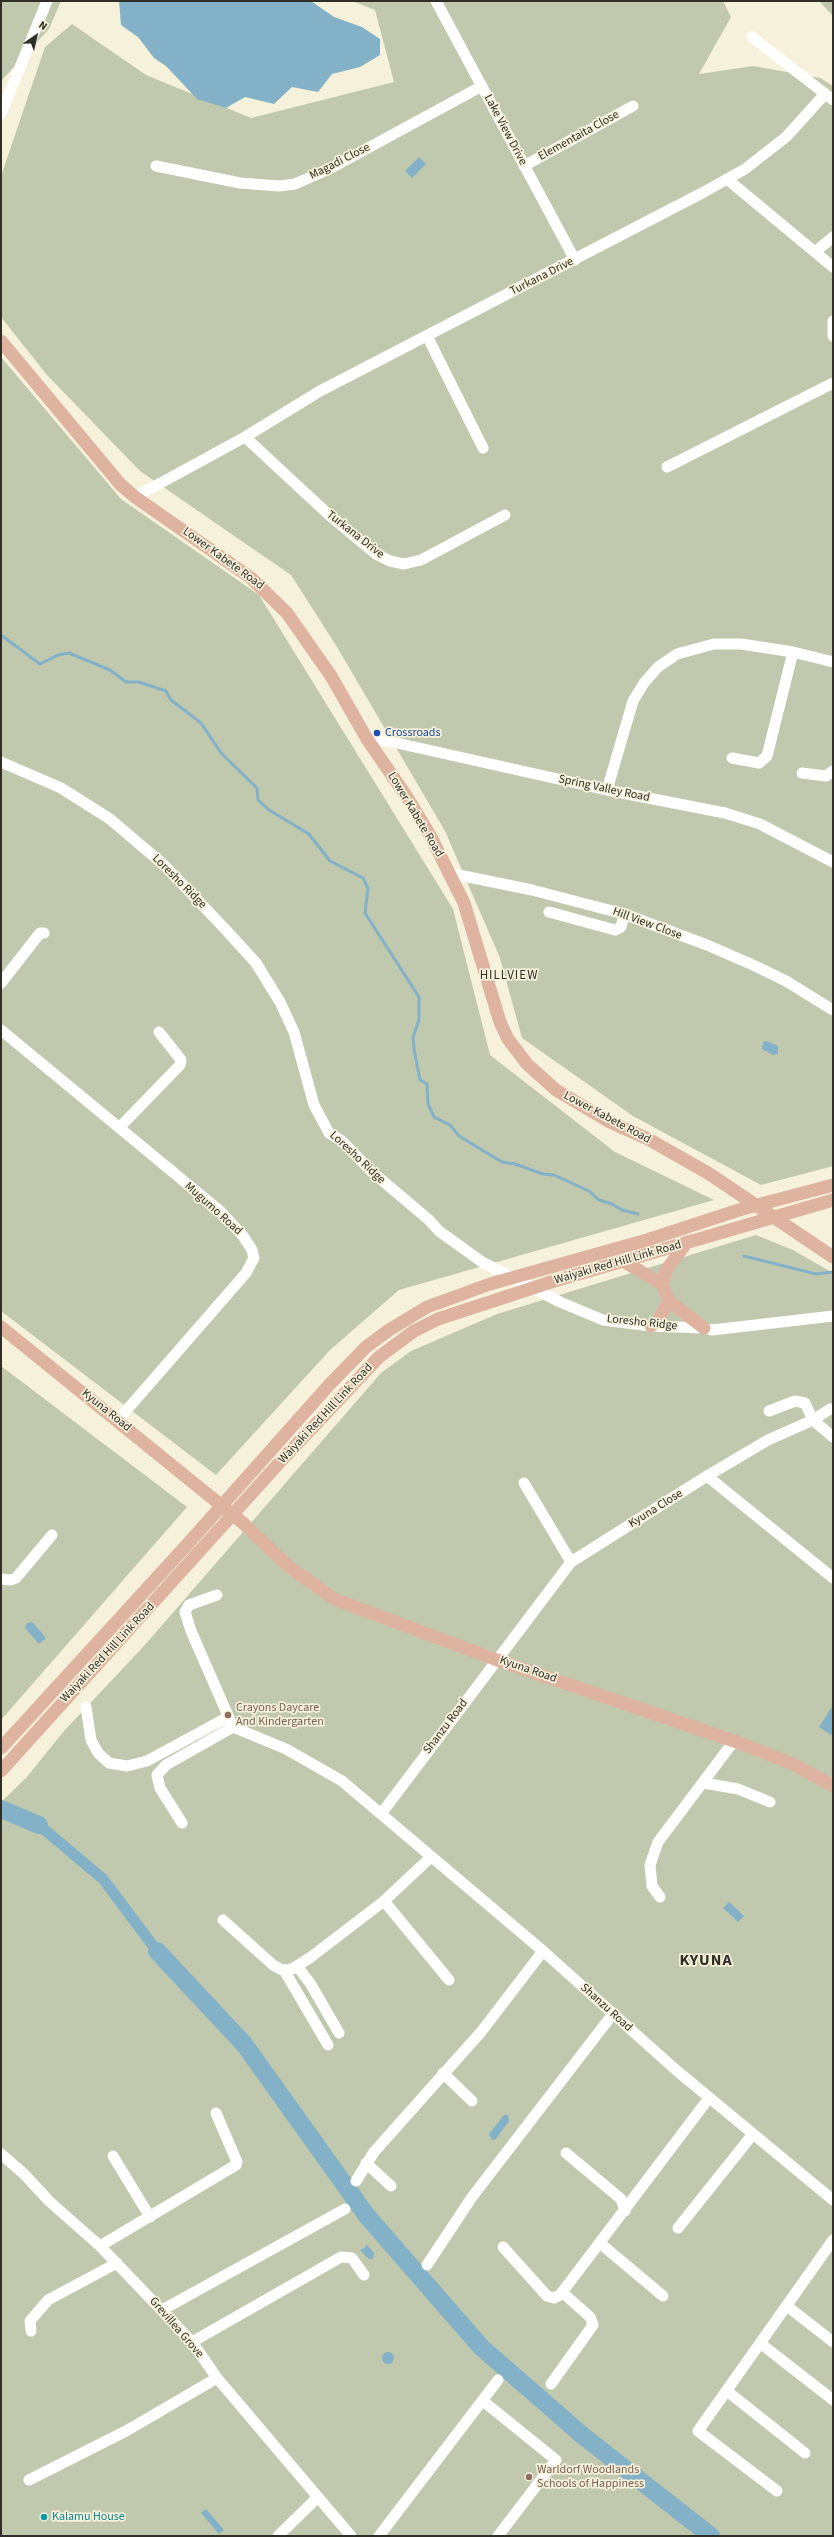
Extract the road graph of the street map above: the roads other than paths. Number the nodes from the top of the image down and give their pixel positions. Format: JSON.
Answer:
{"nodes":[{"id":1,"x":47,"y":1,"type":"edge"},
{"id":2,"x":436,"y":1,"type":"edge"},
{"id":3,"x":752,"y":37,"type":"dead end"},
{"id":4,"x":482,"y":86,"type":"junction"},
{"id":5,"x":828,"y":98,"type":"edge"},
{"id":6,"x":633,"y":106,"type":"dead end"},
{"id":7,"x":1,"y":114,"type":"edge"},
{"id":8,"x":156,"y":166,"type":"dead end"},
{"id":9,"x":524,"y":166,"type":"junction"},
{"id":10,"x":727,"y":179,"type":"junction"},
{"id":11,"x":833,"y":237,"type":"edge"},
{"id":12,"x":815,"y":252,"type":"junction"},
{"id":13,"x":575,"y":260,"type":"junction"},
{"id":14,"x":833,"y":267,"type":"edge"},
{"id":15,"x":833,"y":321,"type":"edge"},
{"id":16,"x":427,"y":336,"type":"junction"},
{"id":17,"x":833,"y":336,"type":"edge"},
{"id":18,"x":1,"y":341,"type":"edge"},
{"id":19,"x":833,"y":383,"type":"edge"},
{"id":20,"x":244,"y":437,"type":"junction"},
{"id":21,"x":483,"y":448,"type":"dead end"},
{"id":22,"x":667,"y":467,"type":"dead end"},
{"id":23,"x":135,"y":497,"type":"junction"},
{"id":24,"x":505,"y":515,"type":"dead end"},
{"id":25,"x":793,"y":652,"type":"junction"},
{"id":26,"x":833,"y":662,"type":"edge"},
{"id":27,"x":367,"y":739,"type":"junction"},
{"id":28,"x":732,"y":758,"type":"dead end"},
{"id":29,"x":1,"y":762,"type":"edge"},
{"id":30,"x":833,"y":771,"type":"edge"},
{"id":31,"x":802,"y":773,"type":"dead end"},
{"id":32,"x":607,"y":790,"type":"junction"},
{"id":33,"x":833,"y":862,"type":"edge"},
{"id":34,"x":449,"y":873,"type":"junction"},
{"id":35,"x":549,"y":912,"type":"dead end"},
{"id":36,"x":624,"y":914,"type":"junction"},
{"id":37,"x":44,"y":933,"type":"dead end"},
{"id":38,"x":1,"y":983,"type":"edge"},
{"id":39,"x":833,"y":1010,"type":"edge"},
{"id":40,"x":1,"y":1030,"type":"edge"},
{"id":41,"x":159,"y":1032,"type":"dead end"},
{"id":42,"x":119,"y":1128,"type":"junction"},
{"id":43,"x":833,"y":1185,"type":"edge"},
{"id":44,"x":833,"y":1200,"type":"edge"},
{"id":45,"x":687,"y":1242,"type":"junction"},
{"id":46,"x":833,"y":1257,"type":"edge"},
{"id":47,"x":623,"y":1261,"type":"junction"},
{"id":48,"x":662,"y":1284,"type":"junction"},
{"id":49,"x":669,"y":1301,"type":"junction"},
{"id":50,"x":833,"y":1316,"type":"edge"},
{"id":51,"x":651,"y":1326,"type":"junction"},
{"id":52,"x":1,"y":1327,"type":"edge"},
{"id":53,"x":704,"y":1328,"type":"junction"},
{"id":54,"x":830,"y":1409,"type":"dead end"},
{"id":55,"x":769,"y":1411,"type":"dead end"},
{"id":56,"x":118,"y":1420,"type":"junction"},
{"id":57,"x":813,"y":1420,"type":"junction"},
{"id":58,"x":833,"y":1437,"type":"edge"},
{"id":59,"x":707,"y":1476,"type":"junction"},
{"id":60,"x":524,"y":1483,"type":"dead end"},
{"id":61,"x":52,"y":1535,"type":"dead end"},
{"id":62,"x":572,"y":1562,"type":"junction"},
{"id":63,"x":833,"y":1578,"type":"edge"},
{"id":64,"x":1,"y":1580,"type":"edge"},
{"id":65,"x":217,"y":1595,"type":"dead end"},
{"id":66,"x":497,"y":1660,"type":"junction"},
{"id":67,"x":86,"y":1707,"type":"dead end"},
{"id":68,"x":230,"y":1723,"type":"junction"},
{"id":69,"x":734,"y":1741,"type":"junction"},
{"id":70,"x":1,"y":1748,"type":"edge"},
{"id":71,"x":1,"y":1771,"type":"edge"},
{"id":72,"x":704,"y":1783,"type":"junction"},
{"id":73,"x":833,"y":1786,"type":"edge"},
{"id":74,"x":770,"y":1802,"type":"dead end"},
{"id":75,"x":381,"y":1814,"type":"junction"},
{"id":76,"x":182,"y":1823,"type":"dead end"},
{"id":77,"x":431,"y":1857,"type":"junction"},
{"id":78,"x":660,"y":1897,"type":"dead end"},
{"id":79,"x":384,"y":1901,"type":"junction"},
{"id":80,"x":223,"y":1920,"type":"dead end"},
{"id":81,"x":543,"y":1951,"type":"junction"},
{"id":82,"x":297,"y":1966,"type":"junction"},
{"id":83,"x":284,"y":1970,"type":"junction"},
{"id":84,"x":449,"y":1980,"type":"dead end"},
{"id":85,"x":612,"y":2015,"type":"junction"},
{"id":86,"x":339,"y":2032,"type":"dead end"},
{"id":87,"x":328,"y":2045,"type":"dead end"},
{"id":88,"x":443,"y":2073,"type":"junction"},
{"id":89,"x":709,"y":2098,"type":"junction"},
{"id":90,"x":472,"y":2101,"type":"dead end"},
{"id":91,"x":216,"y":2113,"type":"dead end"},
{"id":92,"x":753,"y":2134,"type":"junction"},
{"id":93,"x":566,"y":2152,"type":"dead end"},
{"id":94,"x":1,"y":2154,"type":"edge"},
{"id":95,"x":114,"y":2156,"type":"dead end"},
{"id":96,"x":366,"y":2163,"type":"junction"},
{"id":97,"x":356,"y":2181,"type":"dead end"},
{"id":98,"x":391,"y":2186,"type":"dead end"},
{"id":99,"x":833,"y":2200,"type":"edge"},
{"id":100,"x":345,"y":2209,"type":"dead end"},
{"id":101,"x":625,"y":2210,"type":"junction"},
{"id":102,"x":150,"y":2217,"type":"junction"},
{"id":103,"x":678,"y":2228,"type":"dead end"},
{"id":104,"x":833,"y":2240,"type":"edge"},
{"id":105,"x":601,"y":2244,"type":"junction"},
{"id":106,"x":100,"y":2246,"type":"junction"},
{"id":107,"x":503,"y":2247,"type":"dead end"},
{"id":108,"x":117,"y":2263,"type":"junction"},
{"id":109,"x":427,"y":2265,"type":"dead end"},
{"id":110,"x":364,"y":2276,"type":"dead end"},
{"id":111,"x":562,"y":2292,"type":"junction"},
{"id":112,"x":663,"y":2296,"type":"dead end"},
{"id":113,"x":787,"y":2306,"type":"junction"},
{"id":114,"x":162,"y":2310,"type":"junction"},
{"id":115,"x":31,"y":2331,"type":"dead end"},
{"id":116,"x":192,"y":2342,"type":"junction"},
{"id":117,"x":833,"y":2342,"type":"edge"},
{"id":118,"x":760,"y":2343,"type":"junction"},
{"id":119,"x":217,"y":2378,"type":"junction"},
{"id":120,"x":498,"y":2380,"type":"dead end"},
{"id":121,"x":551,"y":2384,"type":"dead end"},
{"id":122,"x":727,"y":2391,"type":"junction"},
{"id":123,"x":833,"y":2400,"type":"edge"},
{"id":124,"x":483,"y":2401,"type":"junction"},
{"id":125,"x":805,"y":2453,"type":"dead end"},
{"id":126,"x":29,"y":2480,"type":"dead end"},
{"id":127,"x":777,"y":2491,"type":"dead end"},
{"id":128,"x":318,"y":2497,"type":"junction"},
{"id":129,"x":278,"y":2536,"type":"edge"},
{"id":130,"x":351,"y":2536,"type":"edge"},
{"id":131,"x":379,"y":2536,"type":"edge"},
{"id":132,"x":498,"y":2536,"type":"edge"}],
"edges":[{"from":1,"to":7,"type":"street"},
{"from":2,"to":4,"type":"street","name":"Lake View Drive"},
{"from":3,"to":5,"type":"street"},
{"from":4,"to":8,"type":"street","name":"Magadi Close"},
{"from":4,"to":9,"type":"street","name":"Lake View Drive"},
{"from":5,"to":10,"type":"street","name":"Turkana Drive"},
{"from":6,"to":9,"type":"street","name":"Elementaita Close"},
{"from":9,"to":13,"type":"street","name":"Lake View Drive"},
{"from":10,"to":12,"type":"street"},
{"from":10,"to":13,"type":"street","name":"Turkana Drive"},
{"from":11,"to":12,"type":"street"},
{"from":12,"to":14,"type":"street"},
{"from":13,"to":16,"type":"street","name":"Turkana Drive"},
{"from":15,"to":17,"type":"street"},
{"from":16,"to":20,"type":"street","name":"Turkana Drive"},
{"from":16,"to":21,"type":"street"},
{"from":18,"to":23,"type":"main road","name":"Lower Kabete Road"},
{"from":19,"to":22,"type":"street"},
{"from":20,"to":23,"type":"street","name":"Turkana Drive"},
{"from":20,"to":24,"type":"street","name":"Turkana Drive"},
{"from":23,"to":27,"type":"main road","name":"Lower Kabete Road"},
{"from":25,"to":26,"type":"street"},
{"from":25,"to":28,"type":"street"},
{"from":25,"to":32,"type":"street"},
{"from":27,"to":32,"type":"street","name":"Spring Valley Road"},
{"from":27,"to":34,"type":"main road","name":"Lower Kabete Road"},
{"from":29,"to":51,"type":"street","name":"Loresho Ridge"},
{"from":30,"to":31,"type":"street"},
{"from":32,"to":33,"type":"street","name":"Spring Valley Road"},
{"from":34,"to":36,"type":"street","name":"Hill View Close"},
{"from":34,"to":46,"type":"main road","name":"Lower Kabete Road"},
{"from":35,"to":36,"type":"street"},
{"from":36,"to":39,"type":"street","name":"Hill View Close"},
{"from":37,"to":38,"type":"street"},
{"from":40,"to":42,"type":"street","name":"Mugumo Road"},
{"from":41,"to":42,"type":"street"},
{"from":42,"to":56,"type":"street","name":"Mugumo Road"},
{"from":43,"to":70,"type":"main road","name":"Waiyaki Red Hill Link Road"},
{"from":44,"to":45,"type":"main road","name":"Waiyaki Red Hill Link Road"},
{"from":45,"to":47,"type":"main road","name":"Waiyaki Red Hill Link Road"},
{"from":45,"to":48,"type":"main road"},
{"from":47,"to":48,"type":"main road"},
{"from":47,"to":71,"type":"main road","name":"Waiyaki Red Hill Link Road"},
{"from":48,"to":49,"type":"main road"},
{"from":49,"to":51,"type":"main road"},
{"from":49,"to":53,"type":"main road"},
{"from":50,"to":53,"type":"street","name":"Loresho Ridge"},
{"from":51,"to":53,"type":"street","name":"Loresho Ridge"},
{"from":52,"to":56,"type":"main road","name":"Kyuna Road"},
{"from":54,"to":57,"type":"street","name":"Kyuna Close"},
{"from":55,"to":57,"type":"street"},
{"from":56,"to":66,"type":"main road","name":"Kyuna Road"},
{"from":57,"to":58,"type":"street"},
{"from":57,"to":59,"type":"street","name":"Kyuna Close"},
{"from":59,"to":62,"type":"street","name":"Kyuna Close"},
{"from":59,"to":63,"type":"street"},
{"from":60,"to":62,"type":"street"},
{"from":61,"to":64,"type":"street"},
{"from":62,"to":66,"type":"street","name":"Kyuna Close"},
{"from":65,"to":68,"type":"street"},
{"from":66,"to":69,"type":"main road","name":"Kyuna Road"},
{"from":66,"to":75,"type":"street","name":"Shanzu Road"},
{"from":67,"to":68,"type":"street"},
{"from":68,"to":75,"type":"street","name":"Shanzu Road"},
{"from":68,"to":76,"type":"street"},
{"from":69,"to":72,"type":"street"},
{"from":69,"to":73,"type":"main road","name":"Kyuna Road"},
{"from":72,"to":74,"type":"street"},
{"from":72,"to":78,"type":"street"},
{"from":75,"to":77,"type":"street","name":"Shanzu Road"},
{"from":77,"to":79,"type":"street"},
{"from":77,"to":81,"type":"street","name":"Shanzu Road"},
{"from":79,"to":82,"type":"street"},
{"from":79,"to":84,"type":"street"},
{"from":80,"to":83,"type":"street"},
{"from":81,"to":85,"type":"street","name":"Shanzu Road"},
{"from":81,"to":88,"type":"street"},
{"from":82,"to":83,"type":"street"},
{"from":82,"to":86,"type":"street"},
{"from":83,"to":87,"type":"street"},
{"from":85,"to":89,"type":"street","name":"Shanzu Road"},
{"from":85,"to":109,"type":"street"},
{"from":88,"to":90,"type":"street"},
{"from":88,"to":96,"type":"street"},
{"from":89,"to":92,"type":"street","name":"Shanzu Road"},
{"from":89,"to":101,"type":"street"},
{"from":91,"to":102,"type":"street"},
{"from":92,"to":99,"type":"street","name":"Shanzu Road"},
{"from":92,"to":103,"type":"street"},
{"from":93,"to":101,"type":"street"},
{"from":94,"to":106,"type":"street","name":"Grevillea Grove"},
{"from":95,"to":102,"type":"street"},
{"from":96,"to":97,"type":"street"},
{"from":96,"to":98,"type":"street"},
{"from":100,"to":114,"type":"street"},
{"from":101,"to":105,"type":"street"},
{"from":102,"to":106,"type":"street"},
{"from":104,"to":113,"type":"street"},
{"from":105,"to":111,"type":"street"},
{"from":105,"to":112,"type":"street"},
{"from":106,"to":108,"type":"street","name":"Grevillea Grove"},
{"from":107,"to":111,"type":"street"},
{"from":108,"to":114,"type":"street","name":"Grevillea Grove"},
{"from":108,"to":115,"type":"street"},
{"from":110,"to":116,"type":"street"},
{"from":111,"to":121,"type":"street"},
{"from":113,"to":117,"type":"street"},
{"from":113,"to":118,"type":"street"},
{"from":114,"to":116,"type":"street","name":"Grevillea Grove"},
{"from":116,"to":119,"type":"street","name":"Grevillea Grove"},
{"from":118,"to":122,"type":"street"},
{"from":118,"to":123,"type":"street"},
{"from":119,"to":126,"type":"street"},
{"from":119,"to":128,"type":"street","name":"Grevillea Grove"},
{"from":120,"to":124,"type":"street"},
{"from":122,"to":125,"type":"street"},
{"from":122,"to":127,"type":"street"},
{"from":124,"to":131,"type":"street"},
{"from":124,"to":132,"type":"street"},
{"from":128,"to":129,"type":"street"},
{"from":128,"to":130,"type":"street","name":"Grevillea Grove"}]}
